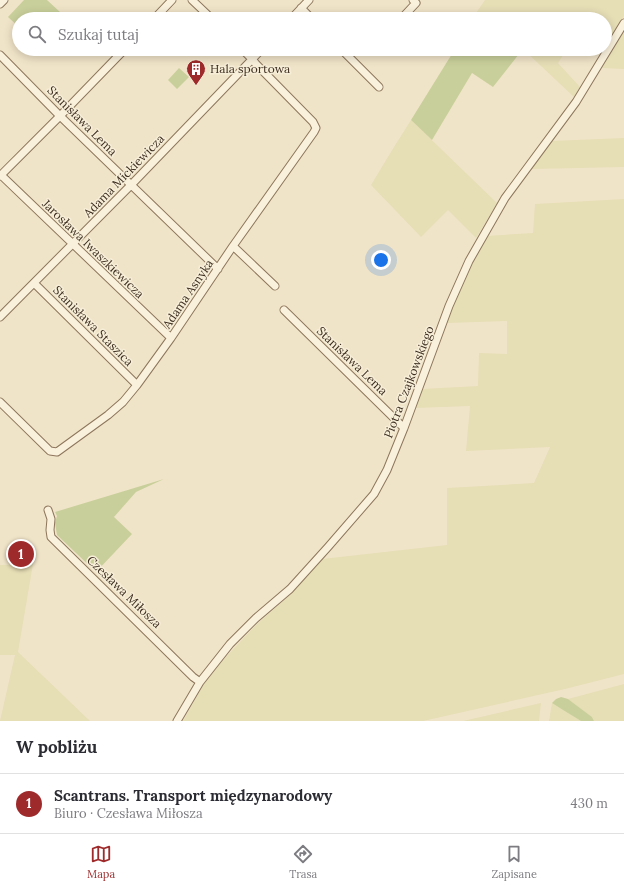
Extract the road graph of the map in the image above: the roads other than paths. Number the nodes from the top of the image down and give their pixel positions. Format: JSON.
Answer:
{"nodes":[{"id":1,"x":4,"y":0,"type":"edge"},
{"id":2,"x":172,"y":0,"type":"edge"},
{"id":3,"x":192,"y":0,"type":"edge"},
{"id":4,"x":309,"y":0,"type":"edge"},
{"id":5,"x":414,"y":2,"type":"edge"},
{"id":6,"x":0,"y":4,"type":"edge"},
{"id":7,"x":301,"y":8,"type":"junction"},
{"id":8,"x":161,"y":12,"type":"edge"},
{"id":9,"x":205,"y":12,"type":"edge"},
{"id":10,"x":297,"y":12,"type":"edge"},
{"id":11,"x":305,"y":12,"type":"edge"},
{"id":12,"x":406,"y":12,"type":"edge"},
{"id":13,"x":624,"y":23,"type":"edge"},
{"id":14,"x":612,"y":43,"type":"edge"},
{"id":15,"x":0,"y":55,"type":"edge"},
{"id":16,"x":118,"y":56,"type":"edge"},
{"id":17,"x":249,"y":56,"type":"edge"},
{"id":18,"x":255,"y":56,"type":"edge"},
{"id":19,"x":348,"y":56,"type":"edge"},
{"id":20,"x":604,"y":56,"type":"edge"},
{"id":21,"x":252,"y":59,"type":"junction"},
{"id":22,"x":379,"y":86,"type":"dead end"},
{"id":23,"x":60,"y":116,"type":"junction"},
{"id":24,"x":0,"y":175,"type":"edge"},
{"id":25,"x":131,"y":185,"type":"junction"},
{"id":26,"x":72,"y":244,"type":"junction"},
{"id":27,"x":233,"y":246,"type":"junction"},
{"id":28,"x":218,"y":269,"type":"junction"},
{"id":29,"x":34,"y":283,"type":"junction"},
{"id":30,"x":275,"y":286,"type":"dead end"},
{"id":31,"x":284,"y":310,"type":"dead end"},
{"id":32,"x":0,"y":317,"type":"edge"},
{"id":33,"x":171,"y":338,"type":"junction"},
{"id":34,"x":137,"y":385,"type":"junction"},
{"id":35,"x":0,"y":402,"type":"edge"},
{"id":36,"x":404,"y":428,"type":"junction"},
{"id":37,"x":48,"y":510,"type":"dead end"},
{"id":38,"x":200,"y":682,"type":"junction"},
{"id":39,"x":177,"y":721,"type":"edge"}],
"edges":[{"from":1,"to":6,"type":"street"},
{"from":2,"to":8,"type":"street"},
{"from":3,"to":9,"type":"street"},
{"from":4,"to":7,"type":"street"},
{"from":5,"to":12,"type":"street"},
{"from":7,"to":10,"type":"street"},
{"from":7,"to":11,"type":"street"},
{"from":13,"to":14,"type":"street","name":"Piotra Czajkowskiego"},
{"from":15,"to":23,"type":"street","name":"Stanisława Lema"},
{"from":16,"to":23,"type":"street"},
{"from":17,"to":21,"type":"street"},
{"from":18,"to":21,"type":"street","name":"Adama Mickiewicza"},
{"from":19,"to":22,"type":"street"},
{"from":20,"to":36,"type":"street","name":"Piotra Czajkowskiego"},
{"from":21,"to":25,"type":"street","name":"Adama Mickiewicza"},
{"from":21,"to":27,"type":"street","name":"Adama Asnyka"},
{"from":23,"to":24,"type":"street"},
{"from":23,"to":25,"type":"street","name":"Stanisława Lema"},
{"from":24,"to":26,"type":"street","name":"Jarosława Iwaszkiewicza"},
{"from":25,"to":26,"type":"street","name":"Adama Mickiewicza"},
{"from":25,"to":28,"type":"street","name":"Stanisława Lema"},
{"from":26,"to":29,"type":"street","name":"Adama Mickiewicza"},
{"from":26,"to":33,"type":"street","name":"Jarosława Iwaszkiewicza"},
{"from":27,"to":28,"type":"street","name":"Adama Asnyka"},
{"from":27,"to":30,"type":"street"},
{"from":28,"to":33,"type":"street","name":"Adama Asnyka"},
{"from":29,"to":32,"type":"street","name":"Adama Mickiewicza"},
{"from":29,"to":34,"type":"street","name":"Stanisława Staszica"},
{"from":31,"to":36,"type":"street","name":"Stanisława Lema"},
{"from":33,"to":34,"type":"street","name":"Adama Asnyka"},
{"from":34,"to":35,"type":"street","name":"Adama Asnyka"},
{"from":36,"to":38,"type":"street","name":"Piotra Czajkowskiego"},
{"from":37,"to":38,"type":"street","name":"Czesława Miłosza"},
{"from":38,"to":39,"type":"street","name":"Piotra Czajkowskiego"}]}
